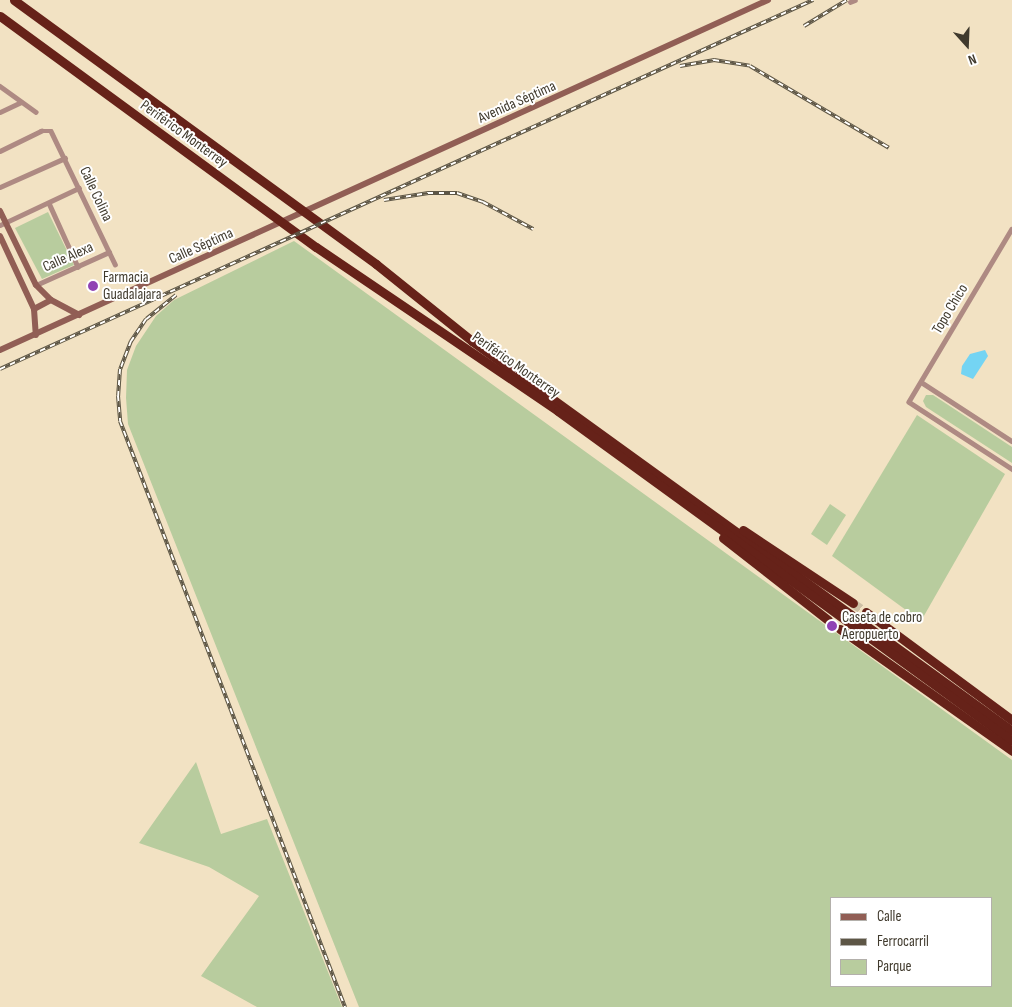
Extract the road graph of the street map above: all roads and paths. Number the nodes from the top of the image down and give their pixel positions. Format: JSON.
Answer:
{"nodes":[{"id":1,"x":14,"y":0,"type":"edge"},
{"id":2,"x":768,"y":0,"type":"edge"},
{"id":3,"x":855,"y":0,"type":"edge"},
{"id":4,"x":850,"y":2,"type":"dead end"},
{"id":5,"x":0,"y":16,"type":"edge"},
{"id":6,"x":0,"y":86,"type":"edge"},
{"id":7,"x":21,"y":102,"type":"junction"},
{"id":8,"x":0,"y":112,"type":"edge"},
{"id":9,"x":36,"y":112,"type":"dead end"},
{"id":10,"x":0,"y":150,"type":"edge"},
{"id":11,"x":64,"y":158,"type":"junction"},
{"id":12,"x":0,"y":187,"type":"edge"},
{"id":13,"x":79,"y":188,"type":"junction"},
{"id":14,"x":48,"y":203,"type":"junction"},
{"id":15,"x":0,"y":211,"type":"edge"},
{"id":16,"x":277,"y":223,"type":"junction"},
{"id":17,"x":3,"y":224,"type":"edge"},
{"id":18,"x":1012,"y":229,"type":"edge"},
{"id":19,"x":0,"y":236,"type":"edge"},
{"id":20,"x":110,"y":252,"type":"junction"},
{"id":21,"x":115,"y":264,"type":"dead end"},
{"id":22,"x":78,"y":267,"type":"junction"},
{"id":23,"x":36,"y":285,"type":"junction"},
{"id":24,"x":51,"y":300,"type":"junction"},
{"id":25,"x":34,"y":309,"type":"junction"},
{"id":26,"x":78,"y":315,"type":"junction"},
{"id":27,"x":36,"y":334,"type":"junction"},
{"id":28,"x":0,"y":350,"type":"edge"},
{"id":29,"x":921,"y":382,"type":"junction"},
{"id":30,"x":1012,"y":441,"type":"edge"},
{"id":31,"x":1012,"y":469,"type":"edge"},
{"id":32,"x":706,"y":514,"type":"junction"},
{"id":33,"x":853,"y":603,"type":"tunnel mouth"},
{"id":34,"x":866,"y":612,"type":"tunnel mouth"},
{"id":35,"x":828,"y":620,"type":"tunnel mouth"},
{"id":36,"x":840,"y":629,"type":"tunnel mouth"},
{"id":37,"x":1012,"y":720,"type":"edge"},
{"id":38,"x":1012,"y":731,"type":"edge"},
{"id":39,"x":1012,"y":741,"type":"edge"},
{"id":40,"x":1012,"y":751,"type":"edge"}],
"edges":[{"from":1,"to":32,"type":"highway","name":"Periférico Monterrey"},
{"from":2,"to":16,"type":"street","name":"Avenida Séptima"},
{"from":3,"to":4,"type":"street"},
{"from":5,"to":16,"type":"highway","name":"Periférico Monterrey"},
{"from":6,"to":7,"type":"street"},
{"from":7,"to":8,"type":"street"},
{"from":7,"to":9,"type":"street"},
{"from":10,"to":11,"type":"street","name":"Calle Colina"},
{"from":11,"to":12,"type":"street"},
{"from":11,"to":13,"type":"street","name":"Calle Colina"},
{"from":13,"to":14,"type":"street"},
{"from":13,"to":20,"type":"street","name":"Calle Colina"},
{"from":14,"to":17,"type":"street"},
{"from":14,"to":22,"type":"street"},
{"from":15,"to":17,"type":"street"},
{"from":16,"to":26,"type":"street","name":"Calle Séptima"},
{"from":16,"to":32,"type":"highway","name":"Periférico Monterrey"},
{"from":17,"to":23,"type":"street"},
{"from":18,"to":29,"type":"street","name":"Topo Chico"},
{"from":19,"to":25,"type":"street"},
{"from":20,"to":21,"type":"street","name":"Calle Colina"},
{"from":20,"to":22,"type":"street","name":"Calle Alexa"},
{"from":22,"to":23,"type":"street","name":"Calle Alexa"},
{"from":23,"to":24,"type":"street"},
{"from":24,"to":25,"type":"street"},
{"from":24,"to":26,"type":"street"},
{"from":25,"to":27,"type":"street"},
{"from":26,"to":27,"type":"street","name":"Calle Séptima"},
{"from":27,"to":28,"type":"street","name":"Calle Séptima"},
{"from":29,"to":30,"type":"street"},
{"from":29,"to":31,"type":"street","name":"Topo Chico"},
{"from":32,"to":33,"type":"highway"},
{"from":32,"to":35,"type":"highway"},
{"from":32,"to":38,"type":"highway","name":"Periférico Monterrey"},
{"from":32,"to":39,"type":"highway","name":"Periférico Monterrey"},
{"from":34,"to":37,"type":"highway"},
{"from":36,"to":40,"type":"highway"}]}
